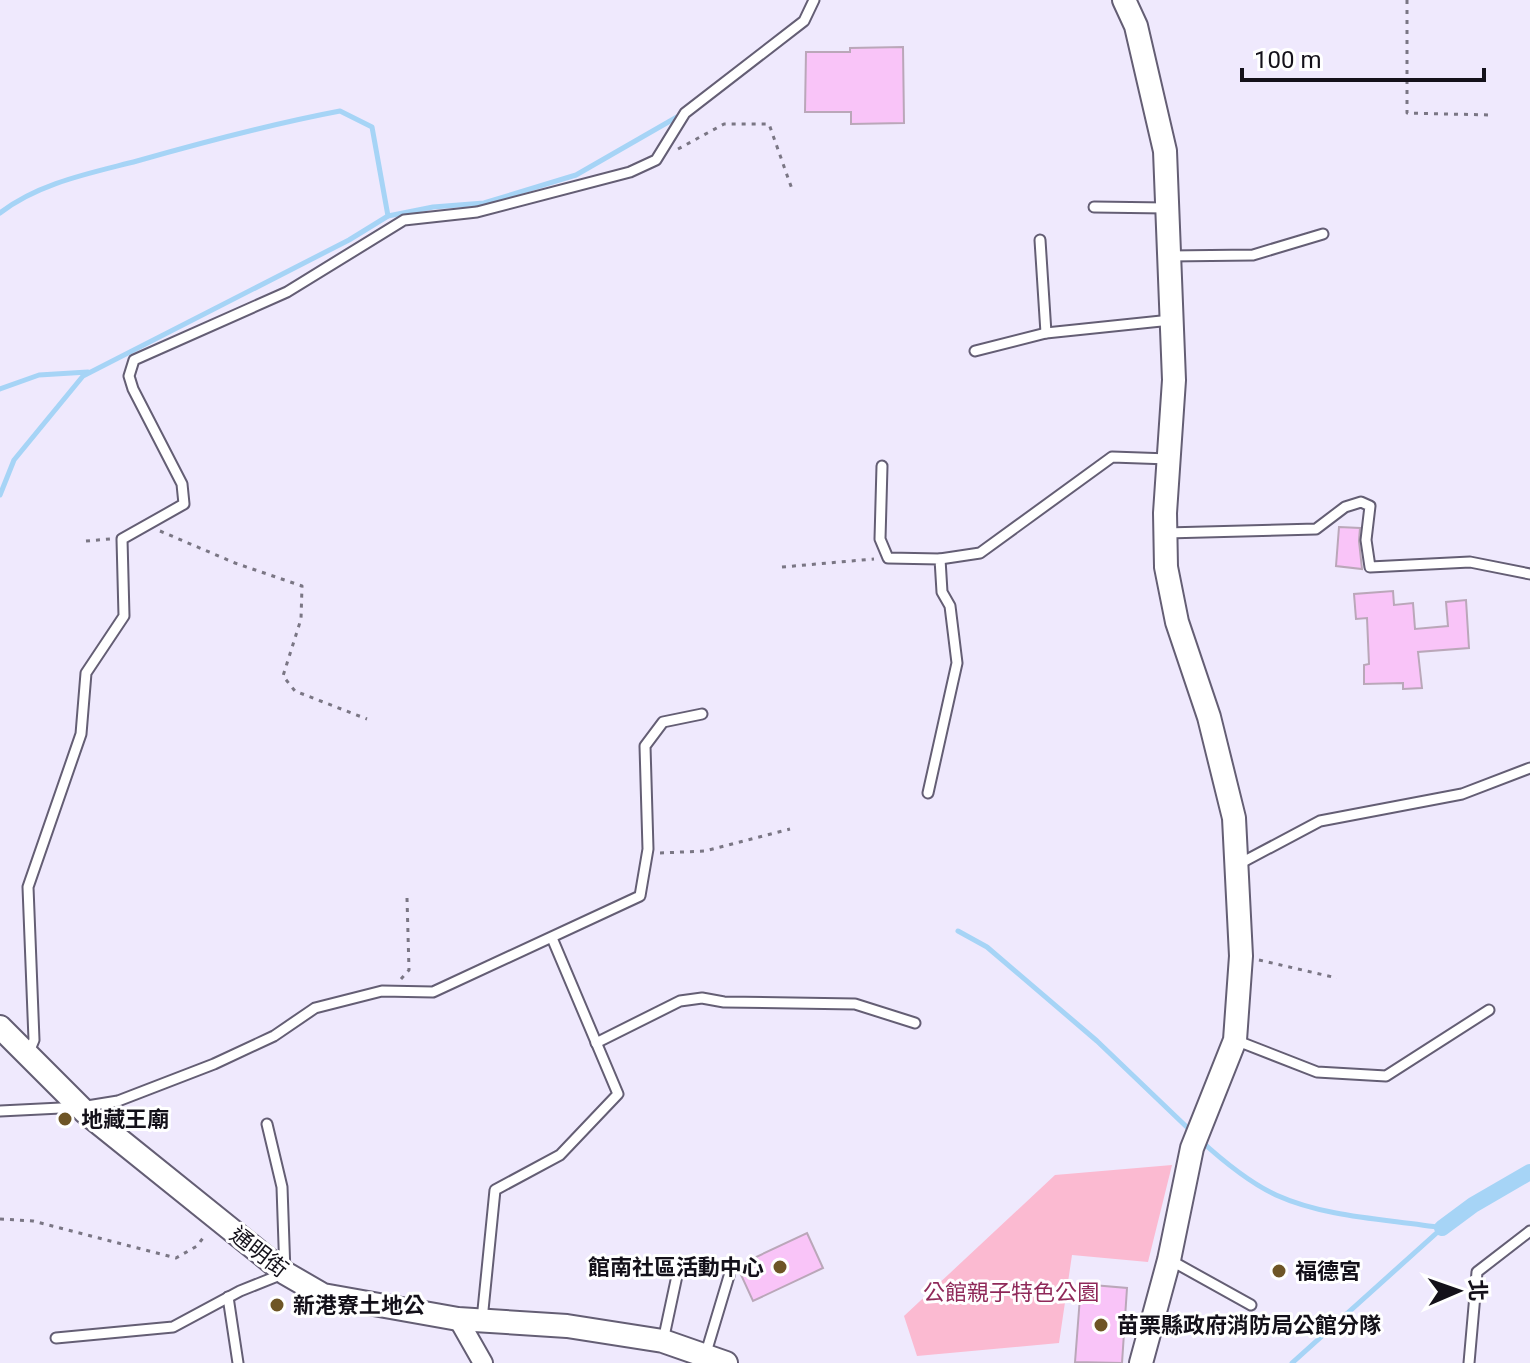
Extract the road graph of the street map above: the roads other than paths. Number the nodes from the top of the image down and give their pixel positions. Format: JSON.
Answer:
{"nodes":[{"id":1,"x":814,"y":0,"type":"edge"},
{"id":2,"x":1124,"y":0,"type":"edge"},
{"id":3,"x":1094,"y":207,"type":"dead end"},
{"id":4,"x":1166,"y":208,"type":"junction"},
{"id":5,"x":1323,"y":234,"type":"dead end"},
{"id":6,"x":1040,"y":240,"type":"dead end"},
{"id":7,"x":1169,"y":256,"type":"junction"},
{"id":8,"x":1171,"y":320,"type":"junction"},
{"id":9,"x":1046,"y":333,"type":"junction"},
{"id":10,"x":975,"y":351,"type":"dead end"},
{"id":11,"x":1169,"y":459,"type":"junction"},
{"id":12,"x":882,"y":466,"type":"dead end"},
{"id":13,"x":1166,"y":533,"type":"junction"},
{"id":14,"x":940,"y":559,"type":"junction"},
{"id":15,"x":1530,"y":574,"type":"edge"},
{"id":16,"x":702,"y":714,"type":"dead end"},
{"id":17,"x":1530,"y":768,"type":"edge"},
{"id":18,"x":928,"y":793,"type":"dead end"},
{"id":19,"x":1236,"y":865,"type":"junction"},
{"id":20,"x":552,"y":938,"type":"junction"},
{"id":21,"x":1489,"y":1010,"type":"dead end"},
{"id":22,"x":915,"y":1023,"type":"dead end"},
{"id":23,"x":0,"y":1027,"type":"edge"},
{"id":24,"x":1235,"y":1040,"type":"junction"},
{"id":25,"x":596,"y":1043,"type":"junction"},
{"id":26,"x":28,"y":1054,"type":"junction"},
{"id":27,"x":81,"y":1107,"type":"junction"},
{"id":28,"x":0,"y":1111,"type":"edge"},
{"id":29,"x":267,"y":1124,"type":"dead end"},
{"id":30,"x":1530,"y":1231,"type":"edge"},
{"id":31,"x":1169,"y":1260,"type":"junction"},
{"id":32,"x":678,"y":1271,"type":"dead end"},
{"id":33,"x":285,"y":1273,"type":"junction"},
{"id":34,"x":729,"y":1276,"type":"dead end"},
{"id":35,"x":228,"y":1297,"type":"junction"},
{"id":36,"x":1251,"y":1305,"type":"dead end"},
{"id":37,"x":458,"y":1319,"type":"junction"},
{"id":38,"x":482,"y":1320,"type":"junction"},
{"id":39,"x":56,"y":1338,"type":"dead end"},
{"id":40,"x":663,"y":1341,"type":"junction"},
{"id":41,"x":712,"y":1361,"type":"edge"},
{"id":42,"x":238,"y":1363,"type":"edge"},
{"id":43,"x":483,"y":1363,"type":"edge"},
{"id":44,"x":1141,"y":1363,"type":"edge"},
{"id":45,"x":1469,"y":1363,"type":"edge"}],
"edges":[{"from":1,"to":26,"type":"lane"},
{"from":2,"to":4,"type":"street"},
{"from":3,"to":4,"type":"lane"},
{"from":4,"to":7,"type":"street"},
{"from":5,"to":7,"type":"lane"},
{"from":6,"to":9,"type":"lane"},
{"from":7,"to":8,"type":"street"},
{"from":8,"to":9,"type":"lane"},
{"from":8,"to":11,"type":"street"},
{"from":9,"to":10,"type":"lane"},
{"from":11,"to":13,"type":"street"},
{"from":11,"to":14,"type":"lane"},
{"from":12,"to":14,"type":"lane"},
{"from":13,"to":15,"type":"lane"},
{"from":13,"to":19,"type":"street"},
{"from":14,"to":18,"type":"lane"},
{"from":16,"to":20,"type":"lane"},
{"from":17,"to":19,"type":"lane"},
{"from":19,"to":24,"type":"street"},
{"from":20,"to":25,"type":"lane"},
{"from":20,"to":27,"type":"lane"},
{"from":21,"to":24,"type":"lane"},
{"from":22,"to":25,"type":"lane"},
{"from":23,"to":26,"type":"street","name":"通明街"},
{"from":24,"to":31,"type":"street"},
{"from":25,"to":38,"type":"lane"},
{"from":26,"to":27,"type":"street","name":"通明街"},
{"from":27,"to":28,"type":"lane"},
{"from":27,"to":33,"type":"street","name":"通明街"},
{"from":29,"to":33,"type":"lane"},
{"from":30,"to":45,"type":"lane"},
{"from":31,"to":36,"type":"lane"},
{"from":31,"to":44,"type":"street"},
{"from":32,"to":40,"type":"lane"},
{"from":33,"to":35,"type":"lane"},
{"from":33,"to":37,"type":"street","name":"通明街"},
{"from":34,"to":41,"type":"lane"},
{"from":35,"to":39,"type":"lane"},
{"from":35,"to":42,"type":"lane"},
{"from":37,"to":38,"type":"street","name":"通明街"},
{"from":37,"to":43,"type":"street"},
{"from":38,"to":40,"type":"street","name":"通明街"},
{"from":40,"to":41,"type":"street","name":"通明街"}]}
